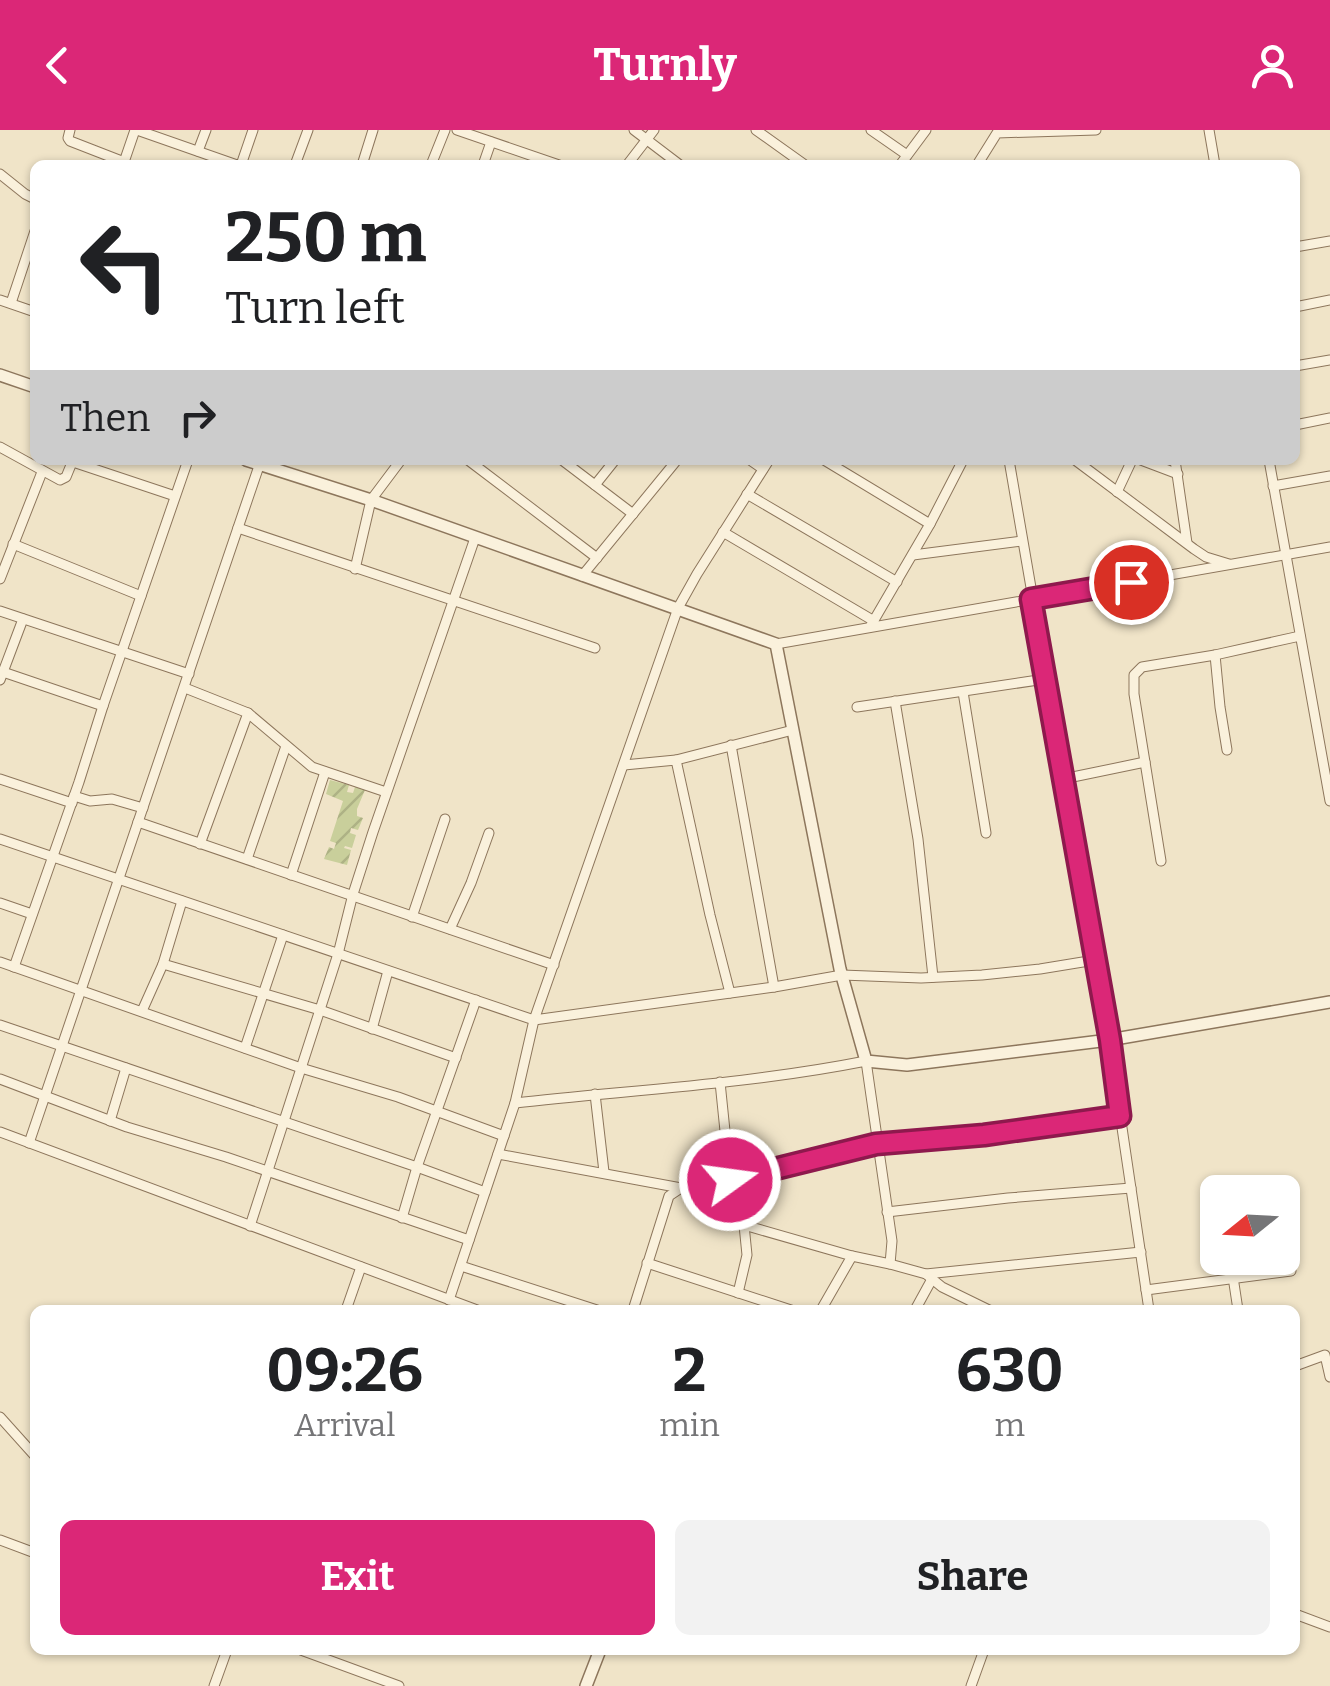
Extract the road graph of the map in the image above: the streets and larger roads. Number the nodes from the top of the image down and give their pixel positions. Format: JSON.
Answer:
{"nodes":[{"id":1,"x":70,"y":130,"type":"edge"},
{"id":2,"x":136,"y":130,"type":"edge"},
{"id":3,"x":206,"y":130,"type":"edge"},
{"id":4,"x":254,"y":130,"type":"edge"},
{"id":5,"x":308,"y":130,"type":"edge"},
{"id":6,"x":373,"y":130,"type":"edge"},
{"id":7,"x":444,"y":130,"type":"edge"},
{"id":8,"x":457,"y":130,"type":"edge"},
{"id":9,"x":634,"y":130,"type":"edge"},
{"id":10,"x":654,"y":130,"type":"edge"},
{"id":11,"x":756,"y":130,"type":"edge"},
{"id":12,"x":871,"y":130,"type":"edge"},
{"id":13,"x":926,"y":130,"type":"edge"},
{"id":14,"x":1096,"y":130,"type":"edge"},
{"id":15,"x":1209,"y":130,"type":"edge"},
{"id":16,"x":996,"y":131,"type":"edge"},
{"id":17,"x":646,"y":140,"type":"junction"},
{"id":18,"x":491,"y":142,"type":"junction"},
{"id":19,"x":198,"y":151,"type":"junction"},
{"id":20,"x":906,"y":156,"type":"junction"},
{"id":21,"x":116,"y":160,"type":"edge"},
{"id":22,"x":125,"y":160,"type":"edge"},
{"id":23,"x":224,"y":160,"type":"edge"},
{"id":24,"x":241,"y":160,"type":"edge"},
{"id":25,"x":297,"y":160,"type":"edge"},
{"id":26,"x":364,"y":160,"type":"edge"},
{"id":27,"x":434,"y":160,"type":"edge"},
{"id":28,"x":485,"y":160,"type":"edge"},
{"id":29,"x":532,"y":160,"type":"edge"},
{"id":30,"x":631,"y":160,"type":"edge"},
{"id":31,"x":673,"y":160,"type":"edge"},
{"id":32,"x":798,"y":160,"type":"edge"},
{"id":33,"x":903,"y":160,"type":"edge"},
{"id":34,"x":980,"y":160,"type":"edge"},
{"id":35,"x":1214,"y":160,"type":"edge"},
{"id":36,"x":0,"y":177,"type":"edge"},
{"id":37,"x":30,"y":196,"type":"edge"},
{"id":38,"x":1330,"y":241,"type":"edge"},
{"id":39,"x":30,"y":244,"type":"edge"},
{"id":40,"x":1300,"y":246,"type":"edge"},
{"id":41,"x":1330,"y":300,"type":"edge"},
{"id":42,"x":5,"y":302,"type":"edge"},
{"id":43,"x":1300,"y":306,"type":"edge"},
{"id":44,"x":30,"y":310,"type":"edge"},
{"id":45,"x":1330,"y":360,"type":"edge"},
{"id":46,"x":1300,"y":365,"type":"edge"},
{"id":47,"x":0,"y":375,"type":"edge"},
{"id":48,"x":30,"y":385,"type":"edge"},
{"id":49,"x":1330,"y":418,"type":"edge"},
{"id":50,"x":1300,"y":424,"type":"edge"},
{"id":51,"x":0,"y":447,"type":"edge"},
{"id":52,"x":30,"y":465,"type":"edge"},
{"id":53,"x":30,"y":465,"type":"edge"},
{"id":54,"x":71,"y":465,"type":"edge"},
{"id":55,"x":85,"y":465,"type":"edge"},
{"id":56,"x":186,"y":465,"type":"edge"},
{"id":57,"x":259,"y":465,"type":"edge"},
{"id":58,"x":269,"y":465,"type":"edge"},
{"id":59,"x":398,"y":465,"type":"edge"},
{"id":60,"x":475,"y":465,"type":"edge"},
{"id":61,"x":569,"y":465,"type":"edge"},
{"id":62,"x":611,"y":465,"type":"edge"},
{"id":63,"x":673,"y":465,"type":"edge"},
{"id":64,"x":765,"y":465,"type":"edge"},
{"id":65,"x":832,"y":465,"type":"edge"},
{"id":66,"x":958,"y":465,"type":"edge"},
{"id":67,"x":1009,"y":465,"type":"edge"},
{"id":68,"x":1082,"y":465,"type":"edge"},
{"id":69,"x":1130,"y":465,"type":"edge"},
{"id":70,"x":1154,"y":465,"type":"edge"},
{"id":71,"x":1176,"y":465,"type":"edge"},
{"id":72,"x":1270,"y":465,"type":"edge"},
{"id":73,"x":42,"y":472,"type":"junction"},
{"id":74,"x":1178,"y":474,"type":"junction"},
{"id":75,"x":1330,"y":476,"type":"edge"},
{"id":76,"x":595,"y":485,"type":"junction"},
{"id":77,"x":1273,"y":486,"type":"junction"},
{"id":78,"x":1118,"y":492,"type":"junction"},
{"id":79,"x":747,"y":494,"type":"junction"},
{"id":80,"x":175,"y":496,"type":"junction"},
{"id":81,"x":371,"y":500,"type":"junction"},
{"id":82,"x":633,"y":514,"type":"junction"},
{"id":83,"x":930,"y":524,"type":"junction"},
{"id":84,"x":238,"y":528,"type":"junction"},
{"id":85,"x":724,"y":532,"type":"junction"},
{"id":86,"x":475,"y":538,"type":"junction"},
{"id":87,"x":1022,"y":541,"type":"junction"},
{"id":88,"x":1187,"y":543,"type":"junction"},
{"id":89,"x":13,"y":544,"type":"junction"},
{"id":90,"x":1330,"y":546,"type":"edge"},
{"id":91,"x":1285,"y":554,"type":"junction"},
{"id":92,"x":913,"y":555,"type":"junction"},
{"id":93,"x":597,"y":558,"type":"junction"},
{"id":94,"x":1231,"y":565,"type":"junction"},
{"id":95,"x":356,"y":569,"type":"junction"},
{"id":96,"x":582,"y":576,"type":"junction"},
{"id":97,"x":0,"y":579,"type":"edge"},
{"id":98,"x":897,"y":582,"type":"junction"},
{"id":99,"x":141,"y":596,"type":"junction"},
{"id":100,"x":1031,"y":599,"type":"junction"},
{"id":101,"x":454,"y":600,"type":"junction"},
{"id":102,"x":678,"y":608,"type":"junction"},
{"id":103,"x":0,"y":612,"type":"edge"},
{"id":104,"x":23,"y":619,"type":"junction"},
{"id":105,"x":872,"y":624,"type":"junction"},
{"id":106,"x":1300,"y":636,"type":"junction"},
{"id":107,"x":776,"y":644,"type":"junction"},
{"id":108,"x":595,"y":648,"type":"dead end"},
{"id":109,"x":122,"y":652,"type":"junction"},
{"id":110,"x":1215,"y":655,"type":"junction"},
{"id":111,"x":189,"y":674,"type":"junction"},
{"id":112,"x":2,"y":676,"type":"edge"},
{"id":113,"x":1046,"y":679,"type":"junction"},
{"id":114,"x":185,"y":688,"type":"junction"},
{"id":115,"x":962,"y":692,"type":"junction"},
{"id":116,"x":895,"y":701,"type":"junction"},
{"id":117,"x":103,"y":706,"type":"junction"},
{"id":118,"x":857,"y":707,"type":"dead end"},
{"id":119,"x":248,"y":712,"type":"junction"},
{"id":120,"x":793,"y":730,"type":"junction"},
{"id":121,"x":1330,"y":735,"type":"edge"},
{"id":122,"x":1318,"y":738,"type":"junction"},
{"id":123,"x":731,"y":744,"type":"junction"},
{"id":124,"x":286,"y":746,"type":"junction"},
{"id":125,"x":1227,"y":750,"type":"dead end"},
{"id":126,"x":676,"y":760,"type":"junction"},
{"id":127,"x":1144,"y":762,"type":"junction"},
{"id":128,"x":624,"y":764,"type":"junction"},
{"id":129,"x":325,"y":772,"type":"junction"},
{"id":130,"x":1063,"y":779,"type":"junction"},
{"id":131,"x":0,"y":780,"type":"edge"},
{"id":132,"x":386,"y":792,"type":"junction"},
{"id":133,"x":73,"y":800,"type":"junction"},
{"id":134,"x":1330,"y":801,"type":"edge"},
{"id":135,"x":143,"y":808,"type":"junction"},
{"id":136,"x":445,"y":819,"type":"dead end"},
{"id":137,"x":138,"y":822,"type":"junction"},
{"id":138,"x":489,"y":833,"type":"dead end"},
{"id":139,"x":986,"y":833,"type":"dead end"},
{"id":140,"x":0,"y":839,"type":"edge"},
{"id":141,"x":200,"y":844,"type":"junction"},
{"id":142,"x":52,"y":857,"type":"junction"},
{"id":143,"x":247,"y":859,"type":"junction"},
{"id":144,"x":1161,"y":861,"type":"dead end"},
{"id":145,"x":292,"y":875,"type":"junction"},
{"id":146,"x":118,"y":880,"type":"junction"},
{"id":147,"x":353,"y":894,"type":"junction"},
{"id":148,"x":182,"y":901,"type":"junction"},
{"id":149,"x":0,"y":903,"type":"edge"},
{"id":150,"x":32,"y":914,"type":"junction"},
{"id":151,"x":412,"y":917,"type":"junction"},
{"id":152,"x":450,"y":929,"type":"junction"},
{"id":153,"x":283,"y":936,"type":"junction"},
{"id":154,"x":338,"y":954,"type":"junction"},
{"id":155,"x":1095,"y":960,"type":"junction"},
{"id":156,"x":0,"y":962,"type":"edge"},
{"id":157,"x":164,"y":964,"type":"junction"},
{"id":158,"x":554,"y":964,"type":"junction"},
{"id":159,"x":14,"y":967,"type":"junction"},
{"id":160,"x":388,"y":971,"type":"junction"},
{"id":161,"x":842,"y":975,"type":"junction"},
{"id":162,"x":934,"y":977,"type":"junction"},
{"id":163,"x":774,"y":987,"type":"junction"},
{"id":164,"x":81,"y":990,"type":"junction"},
{"id":165,"x":730,"y":993,"type":"junction"},
{"id":166,"x":264,"y":995,"type":"junction"},
{"id":167,"x":476,"y":1000,"type":"junction"},
{"id":168,"x":1330,"y":1002,"type":"edge"},
{"id":169,"x":320,"y":1010,"type":"junction"},
{"id":170,"x":142,"y":1011,"type":"junction"},
{"id":171,"x":534,"y":1020,"type":"junction"},
{"id":172,"x":0,"y":1024,"type":"edge"},
{"id":173,"x":372,"y":1029,"type":"junction"},
{"id":174,"x":1110,"y":1040,"type":"junction"},
{"id":175,"x":62,"y":1045,"type":"junction"},
{"id":176,"x":245,"y":1048,"type":"junction"},
{"id":177,"x":456,"y":1058,"type":"junction"},
{"id":178,"x":866,"y":1061,"type":"junction"},
{"id":179,"x":126,"y":1068,"type":"junction"},
{"id":180,"x":301,"y":1068,"type":"junction"},
{"id":181,"x":0,"y":1079,"type":"edge"},
{"id":182,"x":720,"y":1082,"type":"junction"},
{"id":183,"x":596,"y":1094,"type":"junction"},
{"id":184,"x":45,"y":1095,"type":"junction"},
{"id":185,"x":514,"y":1103,"type":"junction"},
{"id":186,"x":438,"y":1112,"type":"junction"},
{"id":187,"x":1120,"y":1116,"type":"junction"},
{"id":188,"x":110,"y":1121,"type":"junction"},
{"id":189,"x":284,"y":1121,"type":"junction"},
{"id":190,"x":0,"y":1132,"type":"edge"},
{"id":191,"x":504,"y":1136,"type":"junction"},
{"id":192,"x":29,"y":1143,"type":"junction"},
{"id":193,"x":876,"y":1144,"type":"junction"},
{"id":194,"x":498,"y":1154,"type":"junction"},
{"id":195,"x":417,"y":1167,"type":"junction"},
{"id":196,"x":268,"y":1172,"type":"junction"},
{"id":197,"x":604,"y":1172,"type":"junction"},
{"id":198,"x":730,"y":1180,"type":"junction"},
{"id":199,"x":681,"y":1188,"type":"junction"},
{"id":200,"x":1131,"y":1188,"type":"junction"},
{"id":201,"x":485,"y":1192,"type":"junction"},
{"id":202,"x":887,"y":1212,"type":"junction"},
{"id":203,"x":402,"y":1218,"type":"junction"},
{"id":204,"x":744,"y":1225,"type":"junction"},
{"id":205,"x":250,"y":1226,"type":"junction"},
{"id":206,"x":469,"y":1240,"type":"junction"},
{"id":207,"x":1141,"y":1252,"type":"junction"},
{"id":208,"x":852,"y":1256,"type":"junction"},
{"id":209,"x":648,"y":1263,"type":"junction"},
{"id":210,"x":890,"y":1264,"type":"junction"},
{"id":211,"x":461,"y":1266,"type":"junction"},
{"id":212,"x":361,"y":1267,"type":"junction"},
{"id":213,"x":1252,"y":1275,"type":"edge"},
{"id":214,"x":929,"y":1276,"type":"junction"},
{"id":215,"x":1233,"y":1277,"type":"junction"},
{"id":216,"x":1146,"y":1290,"type":"junction"},
{"id":217,"x":738,"y":1293,"type":"junction"},
{"id":218,"x":449,"y":1300,"type":"junction"},
{"id":219,"x":348,"y":1305,"type":"edge"},
{"id":220,"x":463,"y":1305,"type":"edge"},
{"id":221,"x":581,"y":1305,"type":"edge"},
{"id":222,"x":634,"y":1305,"type":"edge"},
{"id":223,"x":775,"y":1305,"type":"edge"},
{"id":224,"x":824,"y":1305,"type":"edge"},
{"id":225,"x":917,"y":1305,"type":"edge"},
{"id":226,"x":979,"y":1305,"type":"edge"},
{"id":227,"x":1148,"y":1305,"type":"edge"},
{"id":228,"x":1237,"y":1305,"type":"edge"},
{"id":229,"x":1327,"y":1354,"type":"edge"},
{"id":230,"x":1300,"y":1364,"type":"edge"},
{"id":231,"x":1330,"y":1377,"type":"edge"},
{"id":232,"x":0,"y":1417,"type":"edge"},
{"id":233,"x":30,"y":1450,"type":"edge"},
{"id":234,"x":0,"y":1540,"type":"edge"},
{"id":235,"x":30,"y":1551,"type":"edge"},
{"id":236,"x":1300,"y":1616,"type":"edge"},
{"id":237,"x":1330,"y":1627,"type":"edge"},
{"id":238,"x":225,"y":1655,"type":"edge"},
{"id":239,"x":315,"y":1655,"type":"edge"},
{"id":240,"x":598,"y":1655,"type":"edge"},
{"id":241,"x":982,"y":1655,"type":"edge"},
{"id":242,"x":214,"y":1686,"type":"edge"},
{"id":243,"x":399,"y":1686,"type":"edge"},
{"id":244,"x":586,"y":1686,"type":"edge"},
{"id":245,"x":971,"y":1686,"type":"edge"}],
"edges":[{"from":1,"to":21,"type":"street"},
{"from":2,"to":19,"type":"street"},
{"from":2,"to":22,"type":"street"},
{"from":3,"to":19,"type":"street"},
{"from":4,"to":24,"type":"street"},
{"from":5,"to":25,"type":"street"},
{"from":6,"to":26,"type":"street"},
{"from":7,"to":27,"type":"street"},
{"from":8,"to":18,"type":"street"},
{"from":9,"to":17,"type":"street"},
{"from":10,"to":17,"type":"street"},
{"from":11,"to":32,"type":"street"},
{"from":12,"to":20,"type":"street"},
{"from":13,"to":20,"type":"street"},
{"from":14,"to":16,"type":"street"},
{"from":15,"to":35,"type":"street"},
{"from":16,"to":34,"type":"street"},
{"from":17,"to":30,"type":"street"},
{"from":17,"to":31,"type":"street"},
{"from":18,"to":28,"type":"street"},
{"from":18,"to":29,"type":"street"},
{"from":19,"to":23,"type":"street"},
{"from":20,"to":33,"type":"street"},
{"from":36,"to":37,"type":"street"},
{"from":38,"to":40,"type":"street"},
{"from":39,"to":42,"type":"street"},
{"from":41,"to":43,"type":"street"},
{"from":42,"to":44,"type":"street"},
{"from":45,"to":46,"type":"street"},
{"from":47,"to":48,"type":"street"},
{"from":49,"to":50,"type":"street"},
{"from":51,"to":52,"type":"street"},
{"from":53,"to":73,"type":"street"},
{"from":54,"to":73,"type":"street"},
{"from":55,"to":80,"type":"street"},
{"from":56,"to":80,"type":"street"},
{"from":57,"to":84,"type":"street"},
{"from":58,"to":81,"type":"street"},
{"from":59,"to":81,"type":"street"},
{"from":60,"to":93,"type":"street"},
{"from":61,"to":76,"type":"street"},
{"from":62,"to":76,"type":"street"},
{"from":63,"to":82,"type":"street"},
{"from":64,"to":79,"type":"street"},
{"from":65,"to":83,"type":"street"},
{"from":66,"to":83,"type":"street"},
{"from":67,"to":87,"type":"street"},
{"from":68,"to":78,"type":"street"},
{"from":69,"to":78,"type":"street"},
{"from":70,"to":74,"type":"street"},
{"from":71,"to":74,"type":"street"},
{"from":72,"to":77,"type":"street"},
{"from":73,"to":89,"type":"street"},
{"from":74,"to":88,"type":"street"},
{"from":75,"to":77,"type":"street"},
{"from":76,"to":82,"type":"street"},
{"from":77,"to":91,"type":"street"},
{"from":78,"to":88,"type":"street"},
{"from":79,"to":85,"type":"street"},
{"from":79,"to":98,"type":"street"},
{"from":80,"to":99,"type":"street"},
{"from":81,"to":86,"type":"street"},
{"from":81,"to":95,"type":"street"},
{"from":82,"to":93,"type":"street"},
{"from":83,"to":92,"type":"street"},
{"from":84,"to":95,"type":"street"},
{"from":84,"to":111,"type":"street"},
{"from":85,"to":102,"type":"street"},
{"from":85,"to":105,"type":"street"},
{"from":86,"to":96,"type":"street"},
{"from":86,"to":101,"type":"street"},
{"from":87,"to":92,"type":"street"},
{"from":87,"to":100,"type":"street"},
{"from":88,"to":94,"type":"street"},
{"from":89,"to":97,"type":"street"},
{"from":89,"to":99,"type":"street"},
{"from":90,"to":91,"type":"street"},
{"from":91,"to":94,"type":"street"},
{"from":91,"to":106,"type":"street"},
{"from":92,"to":98,"type":"street"},
{"from":93,"to":96,"type":"street"},
{"from":94,"to":100,"type":"street"},
{"from":95,"to":101,"type":"street"},
{"from":96,"to":102,"type":"street"},
{"from":98,"to":105,"type":"street"},
{"from":99,"to":109,"type":"street"},
{"from":100,"to":105,"type":"street"},
{"from":100,"to":113,"type":"street"},
{"from":101,"to":108,"type":"street"},
{"from":101,"to":132,"type":"street"},
{"from":102,"to":107,"type":"street"},
{"from":102,"to":128,"type":"street"},
{"from":103,"to":104,"type":"street"},
{"from":104,"to":109,"type":"street"},
{"from":104,"to":112,"type":"street"},
{"from":105,"to":107,"type":"street"},
{"from":106,"to":110,"type":"street"},
{"from":106,"to":122,"type":"street"},
{"from":107,"to":120,"type":"street"},
{"from":109,"to":111,"type":"street"},
{"from":109,"to":117,"type":"street"},
{"from":110,"to":125,"type":"street"},
{"from":110,"to":127,"type":"street"},
{"from":111,"to":114,"type":"street"},
{"from":112,"to":117,"type":"street"},
{"from":113,"to":115,"type":"street"},
{"from":113,"to":130,"type":"street"},
{"from":114,"to":119,"type":"street"},
{"from":114,"to":135,"type":"street"},
{"from":115,"to":116,"type":"street"},
{"from":115,"to":139,"type":"street"},
{"from":116,"to":118,"type":"street"},
{"from":116,"to":162,"type":"street"},
{"from":117,"to":133,"type":"street"},
{"from":119,"to":124,"type":"street"},
{"from":119,"to":141,"type":"street"},
{"from":120,"to":123,"type":"street"},
{"from":120,"to":161,"type":"street"},
{"from":121,"to":122,"type":"street"},
{"from":122,"to":134,"type":"street"},
{"from":123,"to":126,"type":"street"},
{"from":123,"to":163,"type":"street"},
{"from":124,"to":129,"type":"street"},
{"from":124,"to":143,"type":"street"},
{"from":126,"to":128,"type":"street"},
{"from":126,"to":165,"type":"street"},
{"from":127,"to":130,"type":"street"},
{"from":127,"to":144,"type":"street"},
{"from":128,"to":158,"type":"street"},
{"from":129,"to":132,"type":"street"},
{"from":129,"to":145,"type":"street"},
{"from":130,"to":155,"type":"street"},
{"from":131,"to":133,"type":"street"},
{"from":132,"to":147,"type":"street"},
{"from":133,"to":135,"type":"street"},
{"from":133,"to":142,"type":"street"},
{"from":135,"to":137,"type":"street"},
{"from":136,"to":151,"type":"street"},
{"from":137,"to":141,"type":"street"},
{"from":137,"to":146,"type":"street"},
{"from":138,"to":152,"type":"street"},
{"from":140,"to":142,"type":"street"},
{"from":141,"to":143,"type":"street"},
{"from":142,"to":146,"type":"street"},
{"from":142,"to":150,"type":"street"},
{"from":143,"to":145,"type":"street"},
{"from":145,"to":147,"type":"street"},
{"from":146,"to":148,"type":"street"},
{"from":146,"to":164,"type":"street"},
{"from":147,"to":151,"type":"street"},
{"from":147,"to":154,"type":"street"},
{"from":148,"to":153,"type":"street"},
{"from":148,"to":157,"type":"street"},
{"from":149,"to":150,"type":"street"},
{"from":150,"to":159,"type":"street"},
{"from":151,"to":152,"type":"street"},
{"from":152,"to":158,"type":"street"},
{"from":153,"to":154,"type":"street"},
{"from":153,"to":166,"type":"street"},
{"from":154,"to":160,"type":"street"},
{"from":154,"to":169,"type":"street"},
{"from":155,"to":162,"type":"street"},
{"from":155,"to":174,"type":"street"},
{"from":156,"to":159,"type":"street"},
{"from":157,"to":166,"type":"street"},
{"from":157,"to":170,"type":"street"},
{"from":158,"to":171,"type":"street"},
{"from":159,"to":164,"type":"street"},
{"from":160,"to":167,"type":"street"},
{"from":160,"to":173,"type":"street"},
{"from":161,"to":162,"type":"street"},
{"from":161,"to":163,"type":"street"},
{"from":161,"to":178,"type":"street"},
{"from":163,"to":165,"type":"street"},
{"from":164,"to":170,"type":"street"},
{"from":164,"to":175,"type":"street"},
{"from":165,"to":171,"type":"street"},
{"from":166,"to":169,"type":"street"},
{"from":166,"to":176,"type":"street"},
{"from":167,"to":171,"type":"street"},
{"from":167,"to":177,"type":"street"},
{"from":168,"to":174,"type":"street"},
{"from":169,"to":173,"type":"street"},
{"from":169,"to":180,"type":"street"},
{"from":170,"to":176,"type":"street"},
{"from":171,"to":185,"type":"street"},
{"from":172,"to":175,"type":"street"},
{"from":173,"to":177,"type":"street"},
{"from":174,"to":178,"type":"street"},
{"from":174,"to":187,"type":"street"},
{"from":175,"to":179,"type":"street"},
{"from":175,"to":184,"type":"street"},
{"from":176,"to":180,"type":"street"},
{"from":177,"to":186,"type":"street"},
{"from":178,"to":182,"type":"street"},
{"from":178,"to":193,"type":"street"},
{"from":179,"to":188,"type":"street"},
{"from":179,"to":189,"type":"street"},
{"from":180,"to":186,"type":"street"},
{"from":180,"to":189,"type":"street"},
{"from":181,"to":184,"type":"street"},
{"from":182,"to":183,"type":"street"},
{"from":182,"to":198,"type":"street"},
{"from":183,"to":185,"type":"street"},
{"from":183,"to":197,"type":"street"},
{"from":184,"to":188,"type":"street"},
{"from":184,"to":192,"type":"street"},
{"from":185,"to":191,"type":"street"},
{"from":186,"to":191,"type":"street"},
{"from":186,"to":195,"type":"street"},
{"from":187,"to":193,"type":"street"},
{"from":187,"to":200,"type":"street"},
{"from":188,"to":196,"type":"street"},
{"from":189,"to":195,"type":"street"},
{"from":189,"to":196,"type":"street"},
{"from":190,"to":192,"type":"street"},
{"from":191,"to":194,"type":"street"},
{"from":192,"to":205,"type":"street"},
{"from":193,"to":198,"type":"street"},
{"from":193,"to":202,"type":"street"},
{"from":194,"to":197,"type":"street"},
{"from":194,"to":201,"type":"street"},
{"from":195,"to":201,"type":"street"},
{"from":195,"to":203,"type":"street"},
{"from":196,"to":203,"type":"street"},
{"from":196,"to":205,"type":"street"},
{"from":197,"to":199,"type":"street"},
{"from":198,"to":199,"type":"street"},
{"from":198,"to":204,"type":"street"},
{"from":199,"to":209,"type":"street"},
{"from":200,"to":202,"type":"street"},
{"from":200,"to":207,"type":"street"},
{"from":201,"to":206,"type":"street"},
{"from":202,"to":210,"type":"street"},
{"from":203,"to":206,"type":"street"},
{"from":204,"to":208,"type":"street"},
{"from":204,"to":217,"type":"street"},
{"from":205,"to":212,"type":"street"},
{"from":206,"to":211,"type":"street"},
{"from":207,"to":214,"type":"street"},
{"from":207,"to":216,"type":"street"},
{"from":208,"to":210,"type":"street"},
{"from":208,"to":224,"type":"street"},
{"from":209,"to":217,"type":"street"},
{"from":209,"to":222,"type":"street"},
{"from":210,"to":214,"type":"street"},
{"from":211,"to":218,"type":"street"},
{"from":211,"to":221,"type":"street"},
{"from":212,"to":218,"type":"street"},
{"from":212,"to":219,"type":"street"},
{"from":213,"to":215,"type":"street"},
{"from":214,"to":225,"type":"street"},
{"from":214,"to":226,"type":"street"},
{"from":215,"to":216,"type":"street"},
{"from":215,"to":228,"type":"street"},
{"from":216,"to":227,"type":"street"},
{"from":217,"to":223,"type":"street"},
{"from":218,"to":220,"type":"street"},
{"from":229,"to":230,"type":"street"},
{"from":229,"to":231,"type":"street"},
{"from":232,"to":233,"type":"street"},
{"from":234,"to":235,"type":"street"},
{"from":236,"to":237,"type":"street"},
{"from":238,"to":242,"type":"street"},
{"from":239,"to":243,"type":"street"},
{"from":240,"to":244,"type":"street"},
{"from":241,"to":245,"type":"street"}]}
